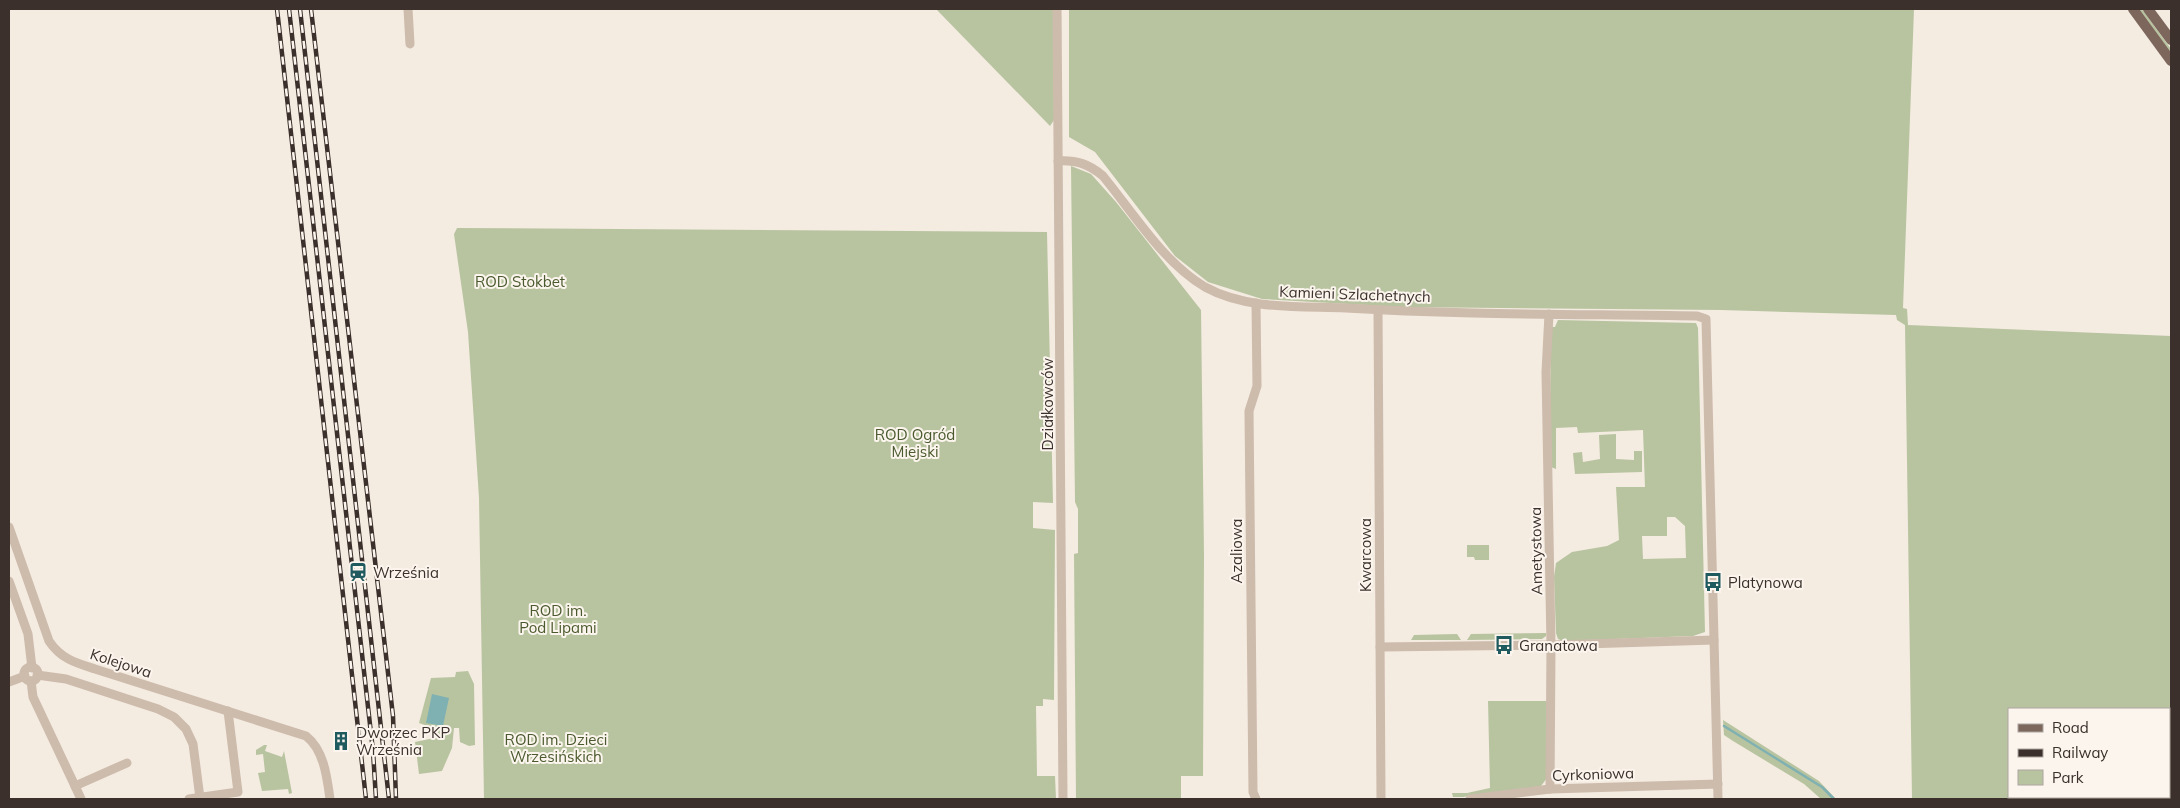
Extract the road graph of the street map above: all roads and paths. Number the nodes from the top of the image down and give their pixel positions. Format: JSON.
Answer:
{"nodes":[{"id":1,"x":408,"y":9,"type":"edge"},
{"id":2,"x":1057,"y":9,"type":"edge"},
{"id":3,"x":2133,"y":9,"type":"edge"},
{"id":4,"x":2148,"y":9,"type":"edge"},
{"id":5,"x":2171,"y":40,"type":"edge"},
{"id":6,"x":410,"y":44,"type":"dead end"},
{"id":7,"x":2171,"y":61,"type":"edge"},
{"id":8,"x":1058,"y":161,"type":"junction"},
{"id":9,"x":1256,"y":303,"type":"junction"},
{"id":10,"x":1378,"y":310,"type":"junction"},
{"id":11,"x":1549,"y":314,"type":"junction"},
{"id":12,"x":9,"y":527,"type":"edge"},
{"id":13,"x":9,"y":581,"type":"edge"},
{"id":14,"x":1714,"y":640,"type":"junction"},
{"id":15,"x":1551,"y":646,"type":"junction"},
{"id":16,"x":1380,"y":647,"type":"junction"},
{"id":17,"x":31,"y":675,"type":"junction"},
{"id":18,"x":9,"y":682,"type":"edge"},
{"id":19,"x":228,"y":711,"type":"junction"},
{"id":20,"x":127,"y":763,"type":"dead end"},
{"id":21,"x":1718,"y":784,"type":"junction"},
{"id":22,"x":75,"y":786,"type":"junction"},
{"id":23,"x":1550,"y":789,"type":"junction"},
{"id":24,"x":200,"y":798,"type":"junction"},
{"id":25,"x":82,"y":799,"type":"edge"},
{"id":26,"x":188,"y":799,"type":"edge"},
{"id":27,"x":330,"y":799,"type":"edge"},
{"id":28,"x":1063,"y":799,"type":"edge"},
{"id":29,"x":1256,"y":799,"type":"edge"},
{"id":30,"x":1381,"y":799,"type":"edge"},
{"id":31,"x":1470,"y":799,"type":"edge"},
{"id":32,"x":1718,"y":799,"type":"edge"}],
"edges":[{"from":1,"to":6,"type":"street"},
{"from":2,"to":8,"type":"street","name":"Działkowców"},
{"from":3,"to":7,"type":"main road"},
{"from":4,"to":5,"type":"main road"},
{"from":8,"to":9,"type":"street","name":"Kamieni Szlachetnych"},
{"from":8,"to":28,"type":"street","name":"Działkowców"},
{"from":9,"to":10,"type":"street","name":"Kamieni Szlachetnych"},
{"from":9,"to":29,"type":"street","name":"Azaliowa"},
{"from":10,"to":11,"type":"street","name":"Kamieni Szlachetnych"},
{"from":10,"to":16,"type":"street","name":"Kwarcowa"},
{"from":11,"to":14,"type":"street","name":"Kamieni Szlachetnych"},
{"from":11,"to":15,"type":"street","name":"Ametystowa"},
{"from":12,"to":19,"type":"street","name":"Kolejowa"},
{"from":13,"to":17,"type":"street"},
{"from":14,"to":15,"type":"street"},
{"from":14,"to":21,"type":"street"},
{"from":15,"to":16,"type":"street"},
{"from":15,"to":23,"type":"street","name":"Ametystowa"},
{"from":16,"to":30,"type":"street","name":"Kwarcowa"},
{"from":17,"to":18,"type":"street"},
{"from":17,"to":22,"type":"street"},
{"from":17,"to":24,"type":"street"},
{"from":19,"to":24,"type":"street"},
{"from":19,"to":27,"type":"street","name":"Kolejowa"},
{"from":20,"to":22,"type":"street"},
{"from":21,"to":23,"type":"street","name":"Cyrkoniowa"},
{"from":21,"to":32,"type":"street"},
{"from":22,"to":25,"type":"street"},
{"from":23,"to":31,"type":"street","name":"Cyrkoniowa"},
{"from":24,"to":26,"type":"street"}]}
